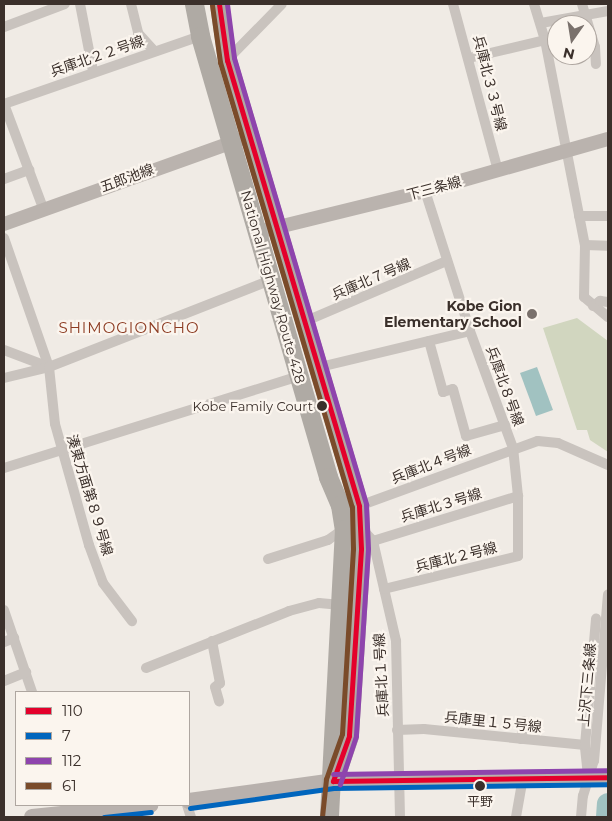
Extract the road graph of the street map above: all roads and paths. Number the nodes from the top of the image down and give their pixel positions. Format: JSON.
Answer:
{"nodes":[{"id":1,"x":65,"y":4,"type":"edge"},
{"id":2,"x":80,"y":4,"type":"edge"},
{"id":3,"x":131,"y":4,"type":"edge"},
{"id":4,"x":194,"y":4,"type":"edge"},
{"id":5,"x":219,"y":4,"type":"edge"},
{"id":6,"x":282,"y":4,"type":"edge"},
{"id":7,"x":454,"y":4,"type":"edge"},
{"id":8,"x":534,"y":4,"type":"edge"},
{"id":9,"x":584,"y":8,"type":"edge"},
{"id":10,"x":608,"y":11,"type":"edge"},
{"id":11,"x":541,"y":23,"type":"junction"},
{"id":12,"x":4,"y":27,"type":"edge"},
{"id":13,"x":200,"y":36,"type":"junction"},
{"id":14,"x":545,"y":40,"type":"junction"},
{"id":15,"x":154,"y":51,"type":"junction"},
{"id":16,"x":469,"y":58,"type":"junction"},
{"id":17,"x":227,"y":60,"type":"junction"},
{"id":18,"x":93,"y":71,"type":"junction"},
{"id":19,"x":4,"y":104,"type":"edge"},
{"id":20,"x":252,"y":136,"type":"junction"},
{"id":21,"x":608,"y":139,"type":"edge"},
{"id":22,"x":231,"y":142,"type":"junction"},
{"id":23,"x":567,"y":152,"type":"junction"},
{"id":24,"x":29,"y":170,"type":"junction"},
{"id":25,"x":498,"y":170,"type":"junction"},
{"id":26,"x":4,"y":179,"type":"edge"},
{"id":27,"x":425,"y":191,"type":"junction"},
{"id":28,"x":43,"y":208,"type":"junction"},
{"id":29,"x":579,"y":216,"type":"junction"},
{"id":30,"x":608,"y":216,"type":"edge"},
{"id":31,"x":4,"y":224,"type":"edge"},
{"id":32,"x":278,"y":227,"type":"junction"},
{"id":33,"x":258,"y":232,"type":"junction"},
{"id":34,"x":4,"y":238,"type":"edge"},
{"id":35,"x":585,"y":245,"type":"junction"},
{"id":36,"x":608,"y":246,"type":"edge"},
{"id":37,"x":447,"y":261,"type":"junction"},
{"id":38,"x":271,"y":280,"type":"junction"},
{"id":39,"x":608,"y":302,"type":"edge"},
{"id":40,"x":593,"y":306,"type":"junction"},
{"id":41,"x":608,"y":317,"type":"edge"},
{"id":42,"x":306,"y":321,"type":"junction"},
{"id":43,"x":470,"y":330,"type":"junction"},
{"id":44,"x":429,"y":341,"type":"junction"},
{"id":45,"x":4,"y":350,"type":"edge"},
{"id":46,"x":49,"y":367,"type":"junction"},
{"id":47,"x":320,"y":368,"type":"junction"},
{"id":48,"x":299,"y":376,"type":"junction"},
{"id":49,"x":4,"y":378,"type":"edge"},
{"id":50,"x":505,"y":425,"type":"junction"},
{"id":51,"x":513,"y":448,"type":"junction"},
{"id":52,"x":62,"y":452,"type":"junction"},
{"id":53,"x":608,"y":465,"type":"edge"},
{"id":54,"x":4,"y":468,"type":"edge"},
{"id":55,"x":518,"y":496,"type":"junction"},
{"id":56,"x":359,"y":506,"type":"junction"},
{"id":57,"x":359,"y":532,"type":"junction"},
{"id":58,"x":268,"y":559,"type":"dead end"},
{"id":59,"x":384,"y":589,"type":"junction"},
{"id":60,"x":608,"y":595,"type":"edge"},
{"id":61,"x":341,"y":605,"type":"junction"},
{"id":62,"x":4,"y":610,"type":"edge"},
{"id":63,"x":596,"y":618,"type":"dead end"},
{"id":64,"x":132,"y":621,"type":"dead end"},
{"id":65,"x":9,"y":640,"type":"edge"},
{"id":66,"x":212,"y":641,"type":"junction"},
{"id":67,"x":146,"y":668,"type":"dead end"},
{"id":68,"x":26,"y":672,"type":"junction"},
{"id":69,"x":4,"y":681,"type":"edge"},
{"id":70,"x":32,"y":691,"type":"edge"},
{"id":71,"x":219,"y":701,"type":"dead end"},
{"id":72,"x":524,"y":721,"type":"dead end"},
{"id":73,"x":397,"y":730,"type":"junction"},
{"id":74,"x":521,"y":739,"type":"junction"},
{"id":75,"x":585,"y":745,"type":"junction"},
{"id":76,"x":600,"y":777,"type":"edge"},
{"id":77,"x":523,"y":778,"type":"junction"},
{"id":78,"x":333,"y":781,"type":"junction"},
{"id":79,"x":400,"y":781,"type":"junction"},
{"id":80,"x":190,"y":800,"type":"edge"},
{"id":81,"x":135,"y":806,"type":"edge"},
{"id":82,"x":68,"y":812,"type":"edge"},
{"id":83,"x":32,"y":817,"type":"edge"},
{"id":84,"x":329,"y":817,"type":"edge"},
{"id":85,"x":400,"y":817,"type":"edge"},
{"id":86,"x":516,"y":817,"type":"edge"},
{"id":87,"x":581,"y":817,"type":"edge"}],
"edges":[{"from":1,"to":12,"type":"street"},
{"from":2,"to":18,"type":"street"},
{"from":3,"to":15,"type":"street"},
{"from":4,"to":13,"type":"highway","name":"National Highway Route 428"},
{"from":5,"to":17,"type":"highway","name":"National Highway Route 428"},
{"from":6,"to":17,"type":"street"},
{"from":7,"to":16,"type":"street","name":"兵庫北３３号線"},
{"from":8,"to":11,"type":"street"},
{"from":9,"to":10,"type":"street"},
{"from":9,"to":11,"type":"street"},
{"from":11,"to":14,"type":"street"},
{"from":13,"to":15,"type":"street","name":"兵庫北２２号線"},
{"from":13,"to":22,"type":"highway","name":"National Highway Route 428"},
{"from":14,"to":16,"type":"street"},
{"from":14,"to":23,"type":"street"},
{"from":15,"to":18,"type":"street","name":"兵庫北２２号線"},
{"from":16,"to":25,"type":"street","name":"兵庫北３３号線"},
{"from":17,"to":20,"type":"highway","name":"National Highway Route 428"},
{"from":18,"to":19,"type":"street","name":"兵庫北２２号線"},
{"from":19,"to":24,"type":"street"},
{"from":20,"to":22,"type":"street","name":"五郎池線"},
{"from":20,"to":32,"type":"highway","name":"National Highway Route 428"},
{"from":21,"to":23,"type":"street","name":"下三条線"},
{"from":22,"to":28,"type":"street","name":"五郎池線"},
{"from":22,"to":33,"type":"highway","name":"National Highway Route 428"},
{"from":23,"to":25,"type":"street","name":"下三条線"},
{"from":23,"to":29,"type":"street"},
{"from":24,"to":26,"type":"street"},
{"from":24,"to":28,"type":"street"},
{"from":25,"to":27,"type":"street","name":"下三条線"},
{"from":27,"to":32,"type":"street","name":"下三条線"},
{"from":27,"to":37,"type":"street","name":"兵庫北８号線"},
{"from":28,"to":31,"type":"street","name":"五郎池線"},
{"from":29,"to":30,"type":"street"},
{"from":29,"to":35,"type":"street"},
{"from":32,"to":33,"type":"street","name":"下三条線"},
{"from":32,"to":42,"type":"highway","name":"National Highway Route 428"},
{"from":33,"to":38,"type":"highway","name":"National Highway Route 428"},
{"from":34,"to":46,"type":"street","name":"湊東方面第８９号線"},
{"from":35,"to":36,"type":"street"},
{"from":35,"to":40,"type":"street"},
{"from":37,"to":42,"type":"street","name":"兵庫北７号線"},
{"from":37,"to":43,"type":"street","name":"兵庫北８号線"},
{"from":38,"to":46,"type":"street"},
{"from":38,"to":48,"type":"highway","name":"National Highway Route 428"},
{"from":39,"to":40,"type":"street"},
{"from":40,"to":41,"type":"street"},
{"from":42,"to":47,"type":"highway","name":"National Highway Route 428"},
{"from":43,"to":44,"type":"street"},
{"from":43,"to":50,"type":"street","name":"兵庫北８号線"},
{"from":44,"to":47,"type":"street"},
{"from":44,"to":50,"type":"street"},
{"from":45,"to":46,"type":"street"},
{"from":46,"to":49,"type":"street"},
{"from":46,"to":52,"type":"street","name":"湊東方面第８９号線"},
{"from":47,"to":56,"type":"highway","name":"National Highway Route 428"},
{"from":48,"to":52,"type":"street"},
{"from":48,"to":57,"type":"highway","name":"National Highway Route 428"},
{"from":50,"to":51,"type":"street","name":"兵庫北８号線"},
{"from":51,"to":53,"type":"street","name":"兵庫北４号線"},
{"from":51,"to":55,"type":"street","name":"兵庫北２号線"},
{"from":51,"to":56,"type":"street","name":"兵庫北４号線"},
{"from":52,"to":54,"type":"street"},
{"from":52,"to":64,"type":"street","name":"湊東方面第８９号線"},
{"from":55,"to":57,"type":"street","name":"兵庫北３号線"},
{"from":55,"to":59,"type":"street","name":"兵庫北２号線"},
{"from":56,"to":57,"type":"highway","name":"National Highway Route 428"},
{"from":57,"to":58,"type":"street","name":"兵庫北３号線"},
{"from":57,"to":59,"type":"street","name":"兵庫北１号線"},
{"from":57,"to":61,"type":"highway","name":"National Highway Route 428"},
{"from":57,"to":78,"type":"highway","name":"National Highway Route 428"},
{"from":59,"to":73,"type":"street","name":"兵庫北１号線"},
{"from":60,"to":76,"type":"street","name":"上沢下三条線"},
{"from":61,"to":66,"type":"street"},
{"from":61,"to":78,"type":"highway","name":"National Highway Route 428"},
{"from":62,"to":65,"type":"street"},
{"from":63,"to":75,"type":"street"},
{"from":65,"to":68,"type":"street"},
{"from":66,"to":67,"type":"street"},
{"from":66,"to":71,"type":"street"},
{"from":68,"to":69,"type":"street"},
{"from":68,"to":70,"type":"street"},
{"from":72,"to":74,"type":"street"},
{"from":73,"to":74,"type":"street","name":"兵庫里１５号線"},
{"from":73,"to":79,"type":"street","name":"兵庫北１号線"},
{"from":74,"to":75,"type":"street","name":"兵庫里１５号線"},
{"from":75,"to":76,"type":"street"},
{"from":76,"to":77,"type":"main road"},
{"from":76,"to":87,"type":"street"},
{"from":77,"to":79,"type":"main road"},
{"from":77,"to":86,"type":"street"},
{"from":78,"to":79,"type":"main road"},
{"from":78,"to":80,"type":"main road"},
{"from":78,"to":84,"type":"highway","name":"National Highway Route 428"},
{"from":79,"to":85,"type":"street","name":"兵庫北１号線"},
{"from":81,"to":82,"type":"main road"},
{"from":82,"to":83,"type":"main road"}]}
